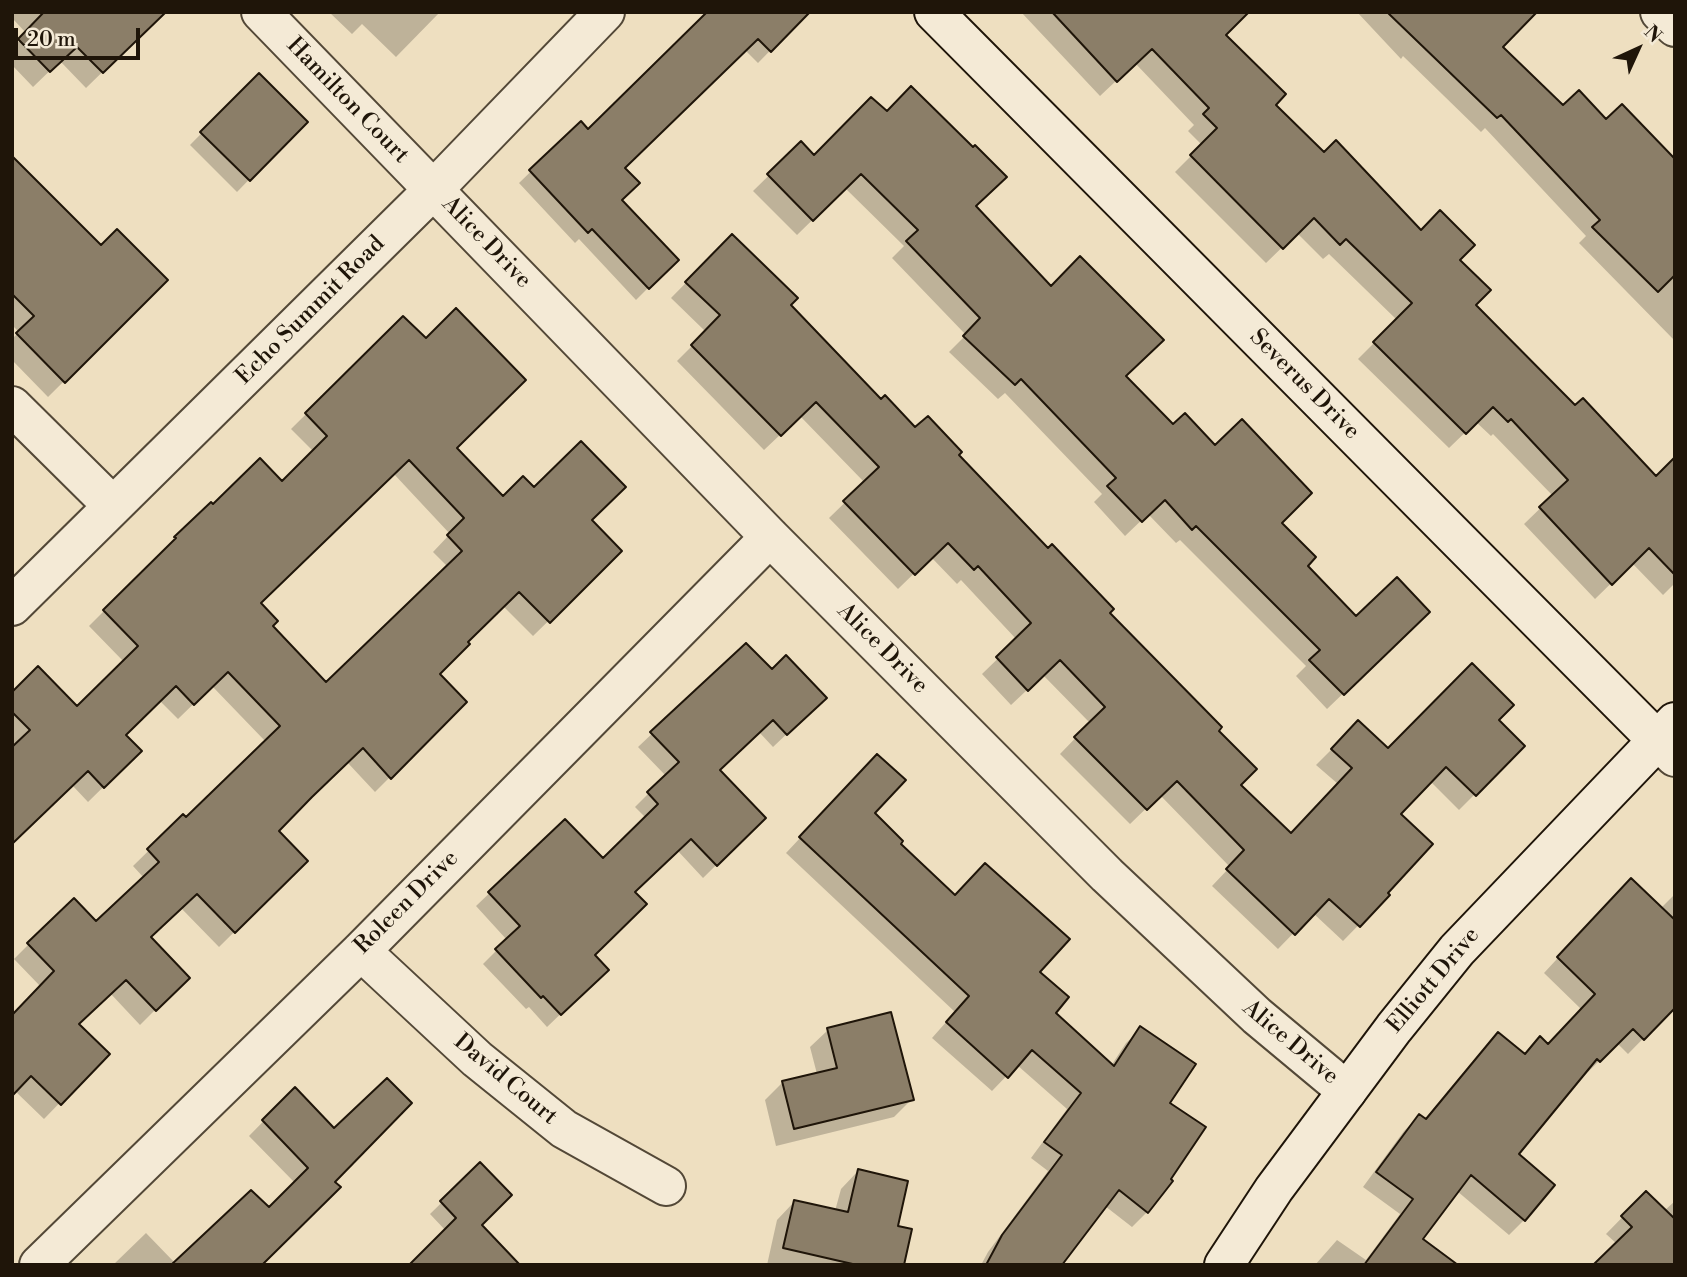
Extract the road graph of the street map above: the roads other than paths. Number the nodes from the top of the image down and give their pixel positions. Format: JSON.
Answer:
{"nodes":[{"id":1,"x":261,"y":12,"type":"edge"},
{"id":2,"x":605,"y":12,"type":"edge"},
{"id":3,"x":934,"y":12,"type":"edge"},
{"id":4,"x":1660,"y":12,"type":"edge"},
{"id":5,"x":1675,"y":27,"type":"edge"},
{"id":6,"x":434,"y":189,"type":"junction"},
{"id":7,"x":12,"y":406,"type":"edge"},
{"id":8,"x":113,"y":506,"type":"junction"},
{"id":9,"x":770,"y":537,"type":"junction"},
{"id":10,"x":12,"y":606,"type":"edge"},
{"id":11,"x":1669,"y":740,"type":"edge"},
{"id":12,"x":360,"y":951,"type":"junction"},
{"id":13,"x":1348,"y":1091,"type":"junction"},
{"id":14,"x":666,"y":1186,"type":"dead end"},
{"id":15,"x":39,"y":1265,"type":"edge"},
{"id":16,"x":1224,"y":1265,"type":"edge"}],
"edges":[{"from":1,"to":6,"type":"street","name":"Hamilton Court"},
{"from":2,"to":6,"type":"street","name":"Echo Summit Road"},
{"from":3,"to":11,"type":"street","name":"Severus Drive"},
{"from":4,"to":5,"type":"street"},
{"from":6,"to":8,"type":"street","name":"Echo Summit Road"},
{"from":6,"to":9,"type":"street","name":"Alice Drive"},
{"from":7,"to":8,"type":"street"},
{"from":8,"to":10,"type":"street","name":"Echo Summit Road"},
{"from":9,"to":12,"type":"street","name":"Roleen Drive"},
{"from":9,"to":13,"type":"street","name":"Alice Drive"},
{"from":11,"to":13,"type":"street","name":"Elliott Drive"},
{"from":12,"to":14,"type":"street","name":"David Court"},
{"from":12,"to":15,"type":"street","name":"Roleen Drive"},
{"from":13,"to":16,"type":"street","name":"Elliott Drive"}]}
